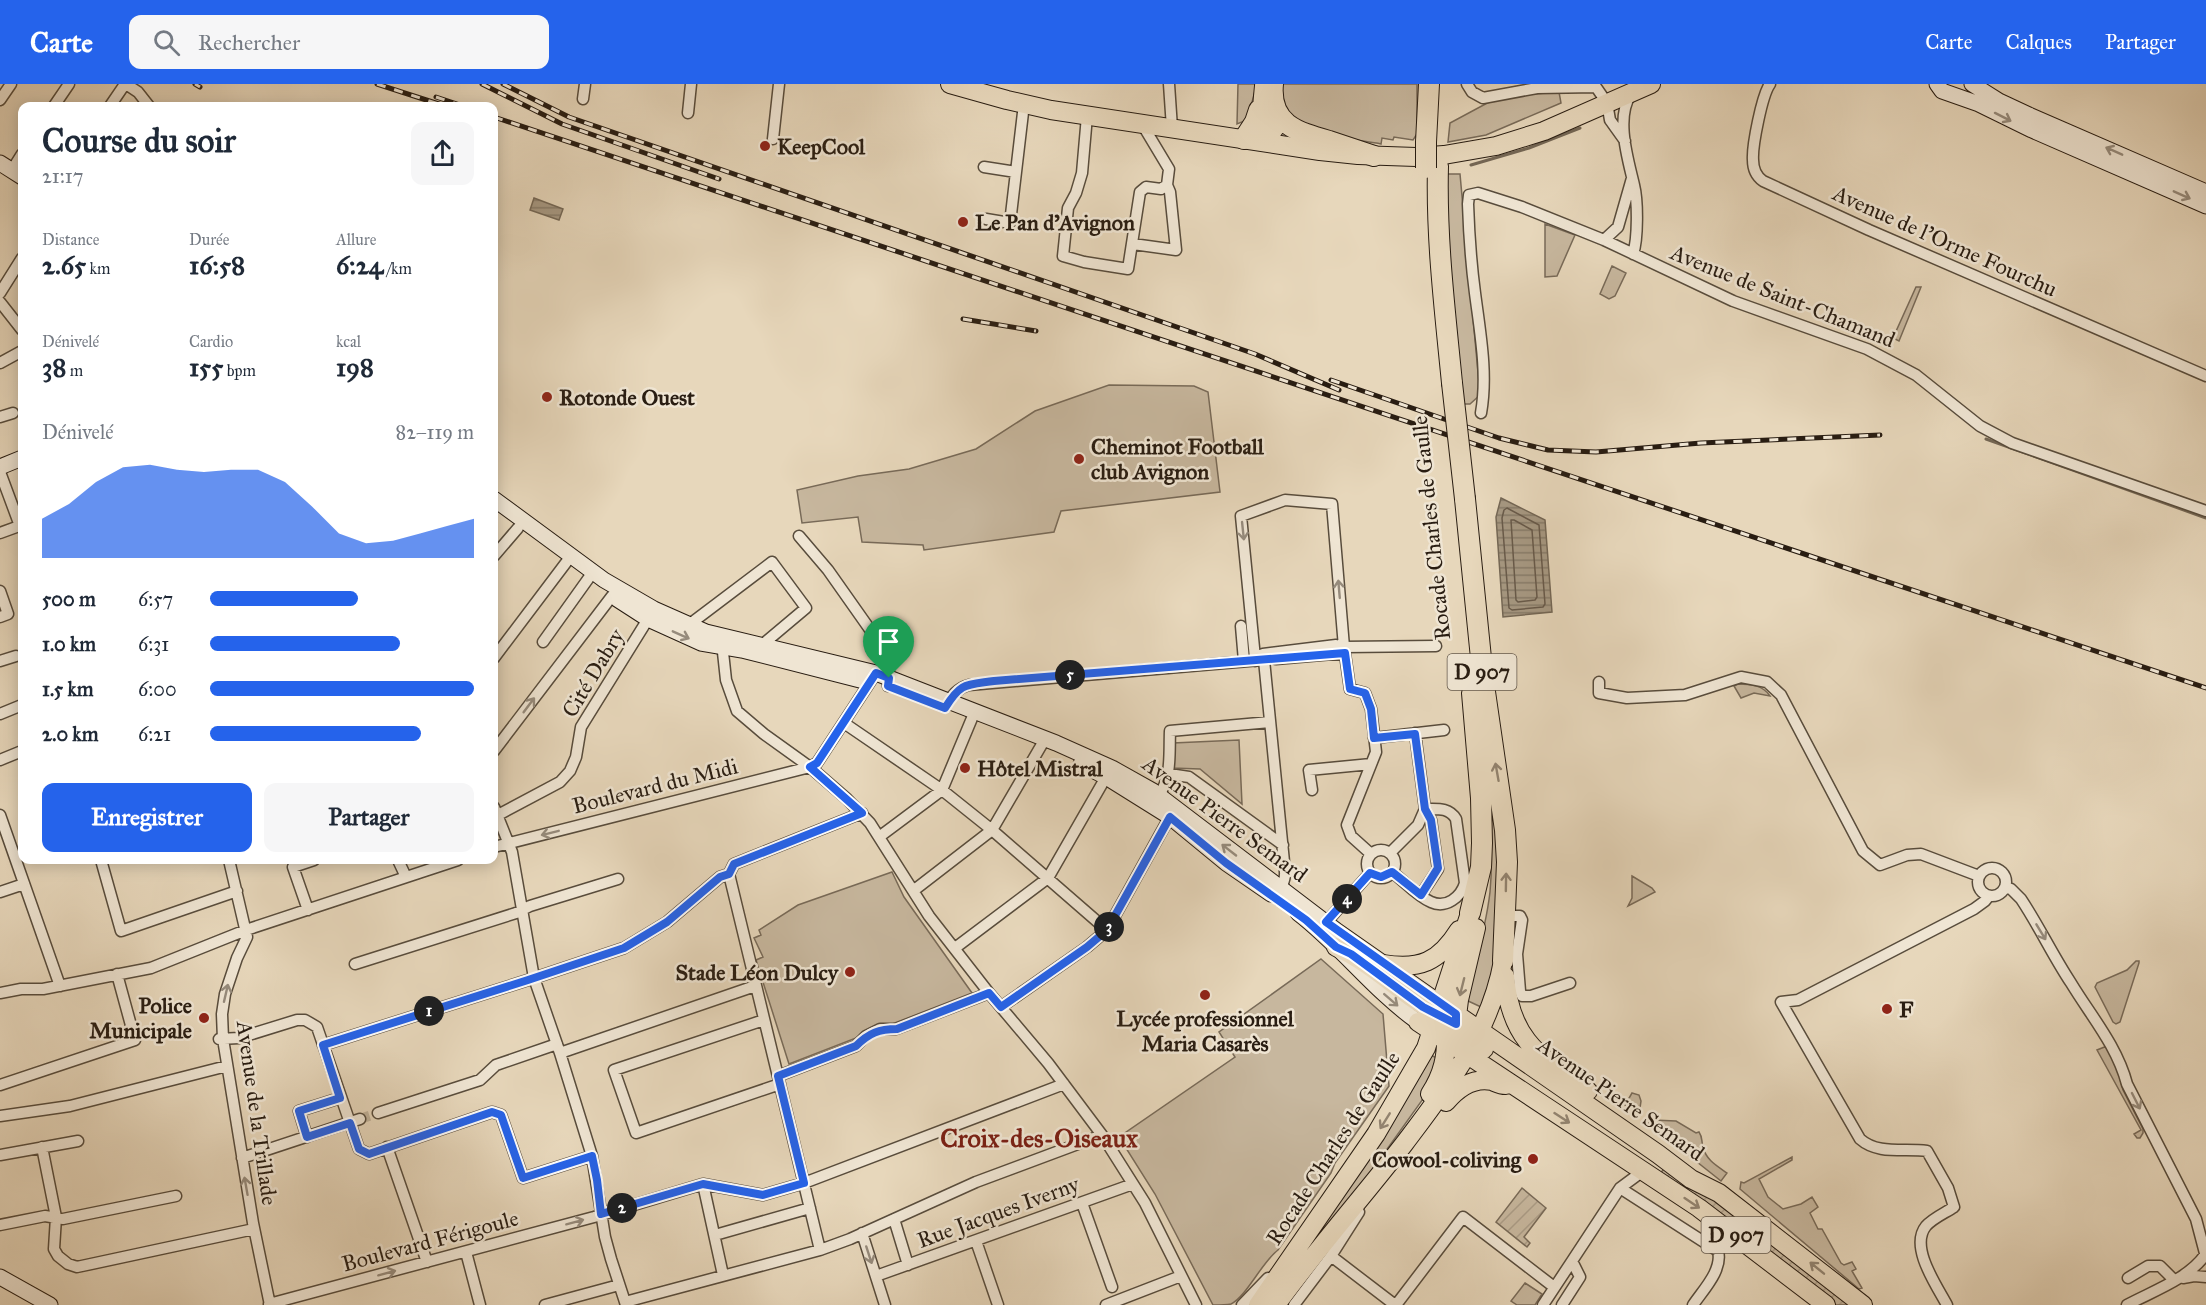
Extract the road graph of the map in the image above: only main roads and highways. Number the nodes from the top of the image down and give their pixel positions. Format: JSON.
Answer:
{"nodes":[{"id":1,"x":1429,"y":84,"type":"edge"},
{"id":2,"x":1442,"y":84,"type":"edge"},
{"id":3,"x":1651,"y":84,"type":"edge"},
{"id":4,"x":1963,"y":84,"type":"edge"},
{"id":5,"x":1972,"y":84,"type":"edge"},
{"id":6,"x":957,"y":85,"type":"edge"},
{"id":7,"x":1630,"y":88,"type":"edge"},
{"id":8,"x":1943,"y":88,"type":"edge"},
{"id":9,"x":1270,"y":94,"type":"edge"},
{"id":10,"x":1607,"y":106,"type":"junction"},
{"id":11,"x":1244,"y":139,"type":"junction"},
{"id":12,"x":1264,"y":141,"type":"junction"},
{"id":13,"x":1432,"y":142,"type":"junction"},
{"id":14,"x":1480,"y":148,"type":"junction"},
{"id":15,"x":0,"y":153,"type":"edge"},
{"id":16,"x":1374,"y":156,"type":"junction"},
{"id":17,"x":16,"y":166,"type":"edge"},
{"id":18,"x":2206,"y":192,"type":"edge"},
{"id":19,"x":2206,"y":206,"type":"edge"},
{"id":20,"x":18,"y":460,"type":"edge"},
{"id":21,"x":0,"y":467,"type":"edge"},
{"id":22,"x":1458,"y":496,"type":"junction"},
{"id":23,"x":498,"y":502,"type":"edge"},
{"id":24,"x":498,"y":512,"type":"edge"},
{"id":25,"x":568,"y":560,"type":"junction"},
{"id":26,"x":590,"y":576,"type":"junction"},
{"id":27,"x":722,"y":641,"type":"junction"},
{"id":28,"x":881,"y":680,"type":"junction"},
{"id":29,"x":1043,"y":743,"type":"junction"},
{"id":30,"x":1172,"y":812,"type":"junction"},
{"id":31,"x":1481,"y":867,"type":"junction"},
{"id":32,"x":1470,"y":913,"type":"junction"},
{"id":33,"x":1322,"y":927,"type":"junction"},
{"id":34,"x":1336,"y":947,"type":"joint"},
{"id":35,"x":1503,"y":961,"type":"junction"},
{"id":36,"x":1383,"y":964,"type":"junction"},
{"id":37,"x":1452,"y":1028,"type":"junction"},
{"id":38,"x":1513,"y":1086,"type":"junction"},
{"id":39,"x":1404,"y":1143,"type":"junction"},
{"id":40,"x":1719,"y":1193,"type":"junction"},
{"id":41,"x":0,"y":1277,"type":"edge"},
{"id":42,"x":33,"y":1301,"type":"edge"},
{"id":43,"x":50,"y":1305,"type":"edge"},
{"id":44,"x":1258,"y":1305,"type":"edge"},
{"id":45,"x":1276,"y":1305,"type":"edge"},
{"id":46,"x":1826,"y":1305,"type":"edge"},
{"id":47,"x":1863,"y":1305,"type":"edge"}],
"edges":[{"from":1,"to":13,"type":"highway","name":"Rocade Charles de Gaulle","number":"D 907"},
{"from":2,"to":13,"type":"highway","name":"Rocade Charles de Gaulle","number":"D 907"},
{"from":3,"to":7,"type":"main road"},
{"from":4,"to":8,"type":"main road"},
{"from":18,"to":5,"type":"main road","one_way":true},
{"from":6,"to":11,"type":"main road"},
{"from":7,"to":10,"type":"main road"},
{"from":8,"to":19,"type":"main road","one_way":true},
{"from":9,"to":11,"type":"highway"},
{"from":9,"to":12,"type":"highway"},
{"from":9,"to":16,"type":"highway"},
{"from":10,"to":14,"type":"main road"},
{"from":10,"to":14,"type":"main road"},
{"from":11,"to":12,"type":"main road"},
{"from":12,"to":16,"type":"main road"},
{"from":13,"to":22,"type":"highway","name":"Rocade Charles de Gaulle","number":"D 907","bridge":true},
{"from":14,"to":16,"type":"main road"},
{"from":15,"to":17,"type":"main road"},
{"from":20,"to":21,"type":"main road"},
{"from":22,"to":31,"type":"highway","name":"Rocade Charles de Gaulle","number":"D 907"},
{"from":35,"to":22,"type":"highway","name":"Rocade Charles de Gaulle","number":"D 907","one_way":true},
{"from":23,"to":25,"type":"main road","name":"Avenue Pierre Semard"},
{"from":24,"to":25,"type":"main road","name":"Avenue Pierre Semard"},
{"from":25,"to":26,"type":"main road","name":"Avenue Pierre Semard"},
{"from":26,"to":27,"type":"main road","name":"Avenue Pierre Semard"},
{"from":26,"to":27,"type":"main road","name":"Avenue Pierre Semard","one_way":true},
{"from":27,"to":28,"type":"main road","name":"Avenue Pierre Semard"},
{"from":27,"to":28,"type":"main road","name":"Avenue Pierre Semard"},
{"from":28,"to":29,"type":"main road","name":"Avenue Pierre Semard"},
{"from":29,"to":30,"type":"main road","name":"Avenue Pierre Semard"},
{"from":29,"to":30,"type":"main road","name":"Avenue Pierre Semard"},
{"from":30,"to":33,"type":"main road","name":"Avenue Pierre Semard"},
{"from":31,"to":32,"type":"highway","name":"Rocade Charles de Gaulle","number":"D 907"},
{"from":31,"to":37,"type":"main road","one_way":true},
{"from":32,"to":36,"type":"main road"},
{"from":32,"to":37,"type":"main road","name":"Rocade Charles de Gaulle","number":"D 907"},
{"from":33,"to":34,"type":"main road","name":"Avenue Pierre Semard"},
{"from":33,"to":36,"type":"main road","name":"Avenue Pierre Semard"},
{"from":34,"to":37,"type":"main road","one_way":true},
{"from":35,"to":37,"type":"main road","name":"Rocade Charles de Gaulle","number":"D 907"},
{"from":35,"to":40,"type":"main road"},
{"from":36,"to":37,"type":"main road","name":"Avenue Pierre Semard"},
{"from":37,"to":38,"type":"main road","name":"Avenue Pierre Semard","number":"D 907"},
{"from":37,"to":39,"type":"main road"},
{"from":37,"to":39,"type":"main road","name":"Rocade Charles de Gaulle"},
{"from":37,"to":40,"type":"main road","name":"Avenue Pierre Semard","number":"D 907"},
{"from":37,"to":44,"type":"main road","name":"Rocade Charles de Gaulle","one_way":true},
{"from":38,"to":39,"type":"main road"},
{"from":38,"to":46,"type":"main road","name":"Avenue Pierre Semard","number":"D 907","one_way":true},
{"from":39,"to":45,"type":"main road","name":"Rocade Charles de Gaulle"},
{"from":47,"to":40,"type":"main road","name":"Avenue Pierre Semard","number":"D 907","one_way":true},
{"from":41,"to":42,"type":"main road"},
{"from":42,"to":43,"type":"main road"}]}
